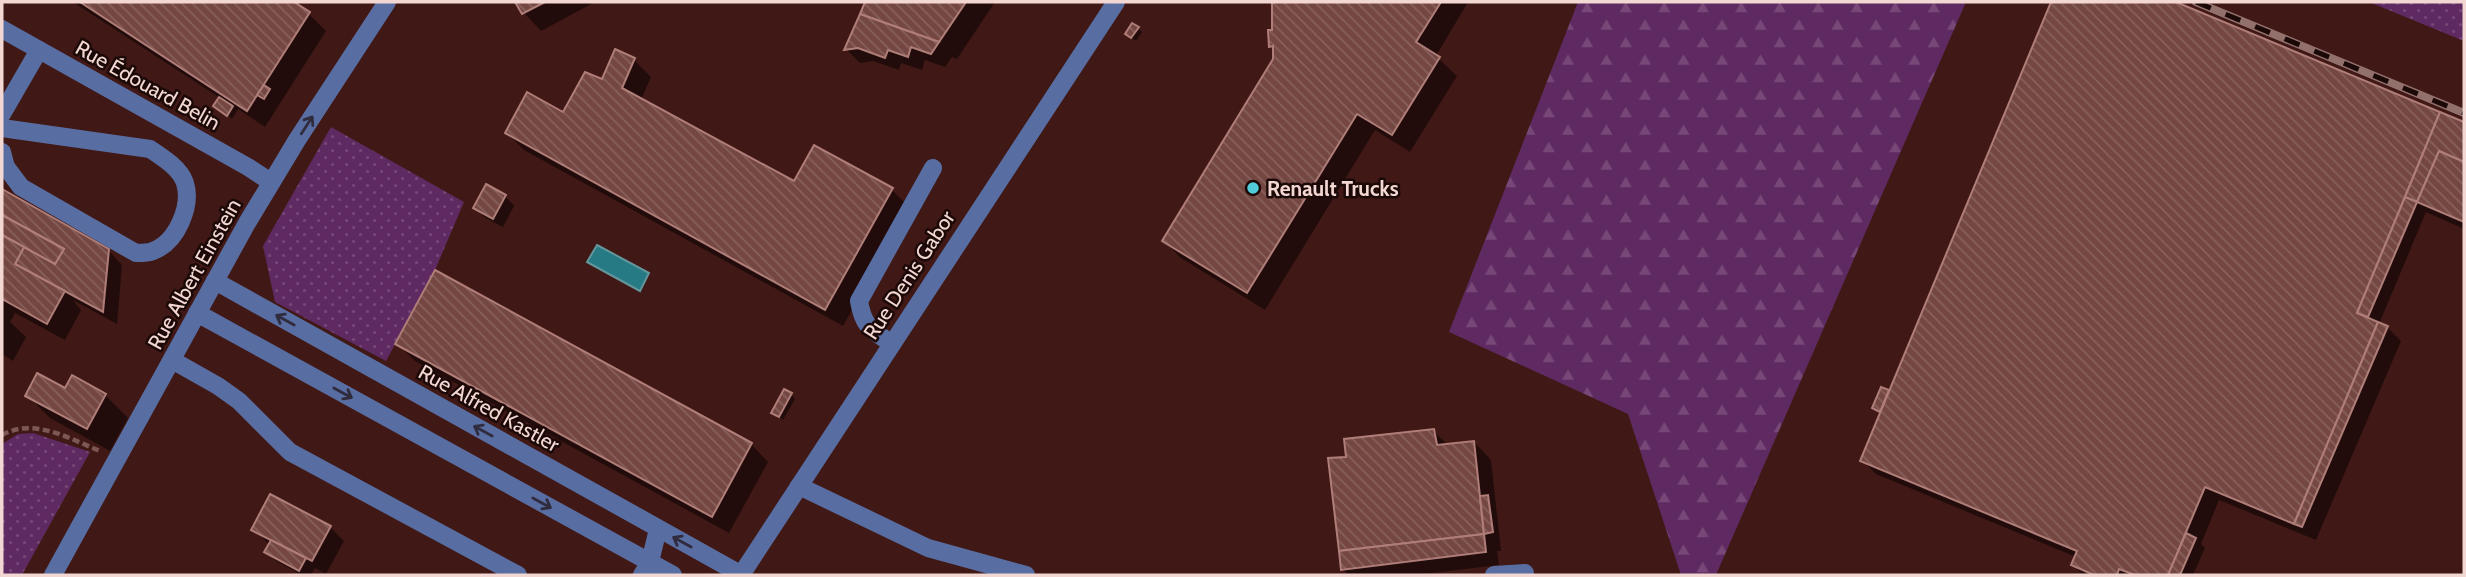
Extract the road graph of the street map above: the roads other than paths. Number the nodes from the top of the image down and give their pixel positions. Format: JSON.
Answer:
{"nodes":[{"id":1,"x":387,"y":2,"type":"edge"},
{"id":2,"x":1116,"y":2,"type":"edge"},
{"id":3,"x":2,"y":29,"type":"edge"},
{"id":4,"x":39,"y":50,"type":"junction"},
{"id":5,"x":2,"y":114,"type":"edge"},
{"id":6,"x":2,"y":128,"type":"edge"},
{"id":7,"x":2,"y":152,"type":"edge"},
{"id":8,"x":933,"y":168,"type":"dead end"},
{"id":9,"x":271,"y":182,"type":"junction"},
{"id":10,"x":215,"y":281,"type":"junction"},
{"id":11,"x":197,"y":313,"type":"junction"},
{"id":12,"x":891,"y":343,"type":"junction"},
{"id":13,"x":172,"y":360,"type":"junction"},
{"id":14,"x":799,"y":485,"type":"junction"},
{"id":15,"x":658,"y":529,"type":"junction"},
{"id":16,"x":646,"y":569,"type":"edge"},
{"id":17,"x":1525,"y":573,"type":"dead end"},
{"id":18,"x":53,"y":575,"type":"edge"},
{"id":19,"x":518,"y":575,"type":"edge"},
{"id":20,"x":673,"y":575,"type":"edge"},
{"id":21,"x":741,"y":575,"type":"edge"},
{"id":22,"x":1026,"y":575,"type":"edge"},
{"id":23,"x":1494,"y":575,"type":"edge"}],
"edges":[{"from":9,"to":1,"type":"street","name":"Rue Albert Einstein","one_way":true},
{"from":2,"to":12,"type":"street","name":"Rue Denis Gabor"},
{"from":3,"to":4,"type":"street","name":"Rue Édouard Belin"},
{"from":4,"to":5,"type":"street"},
{"from":4,"to":9,"type":"street","name":"Rue Édouard Belin"},
{"from":6,"to":7,"type":"street"},
{"from":8,"to":12,"type":"street"},
{"from":9,"to":10,"type":"street","name":"Rue Albert Einstein"},
{"from":10,"to":11,"type":"street","name":"Rue Albert Einstein"},
{"from":15,"to":10,"type":"street","name":"Rue Alfred Kastler","one_way":true},
{"from":11,"to":13,"type":"street","name":"Rue Albert Einstein"},
{"from":11,"to":16,"type":"street","one_way":true},
{"from":12,"to":14,"type":"street","name":"Rue Denis Gabor"},
{"from":13,"to":18,"type":"street","name":"Rue Albert Einstein"},
{"from":13,"to":19,"type":"street"},
{"from":14,"to":21,"type":"street","name":"Rue Denis Gabor"},
{"from":14,"to":22,"type":"street"},
{"from":15,"to":16,"type":"street"},
{"from":21,"to":15,"type":"street","name":"Rue Alfred Kastler","one_way":true},
{"from":16,"to":20,"type":"street"},
{"from":17,"to":23,"type":"street"}]}
